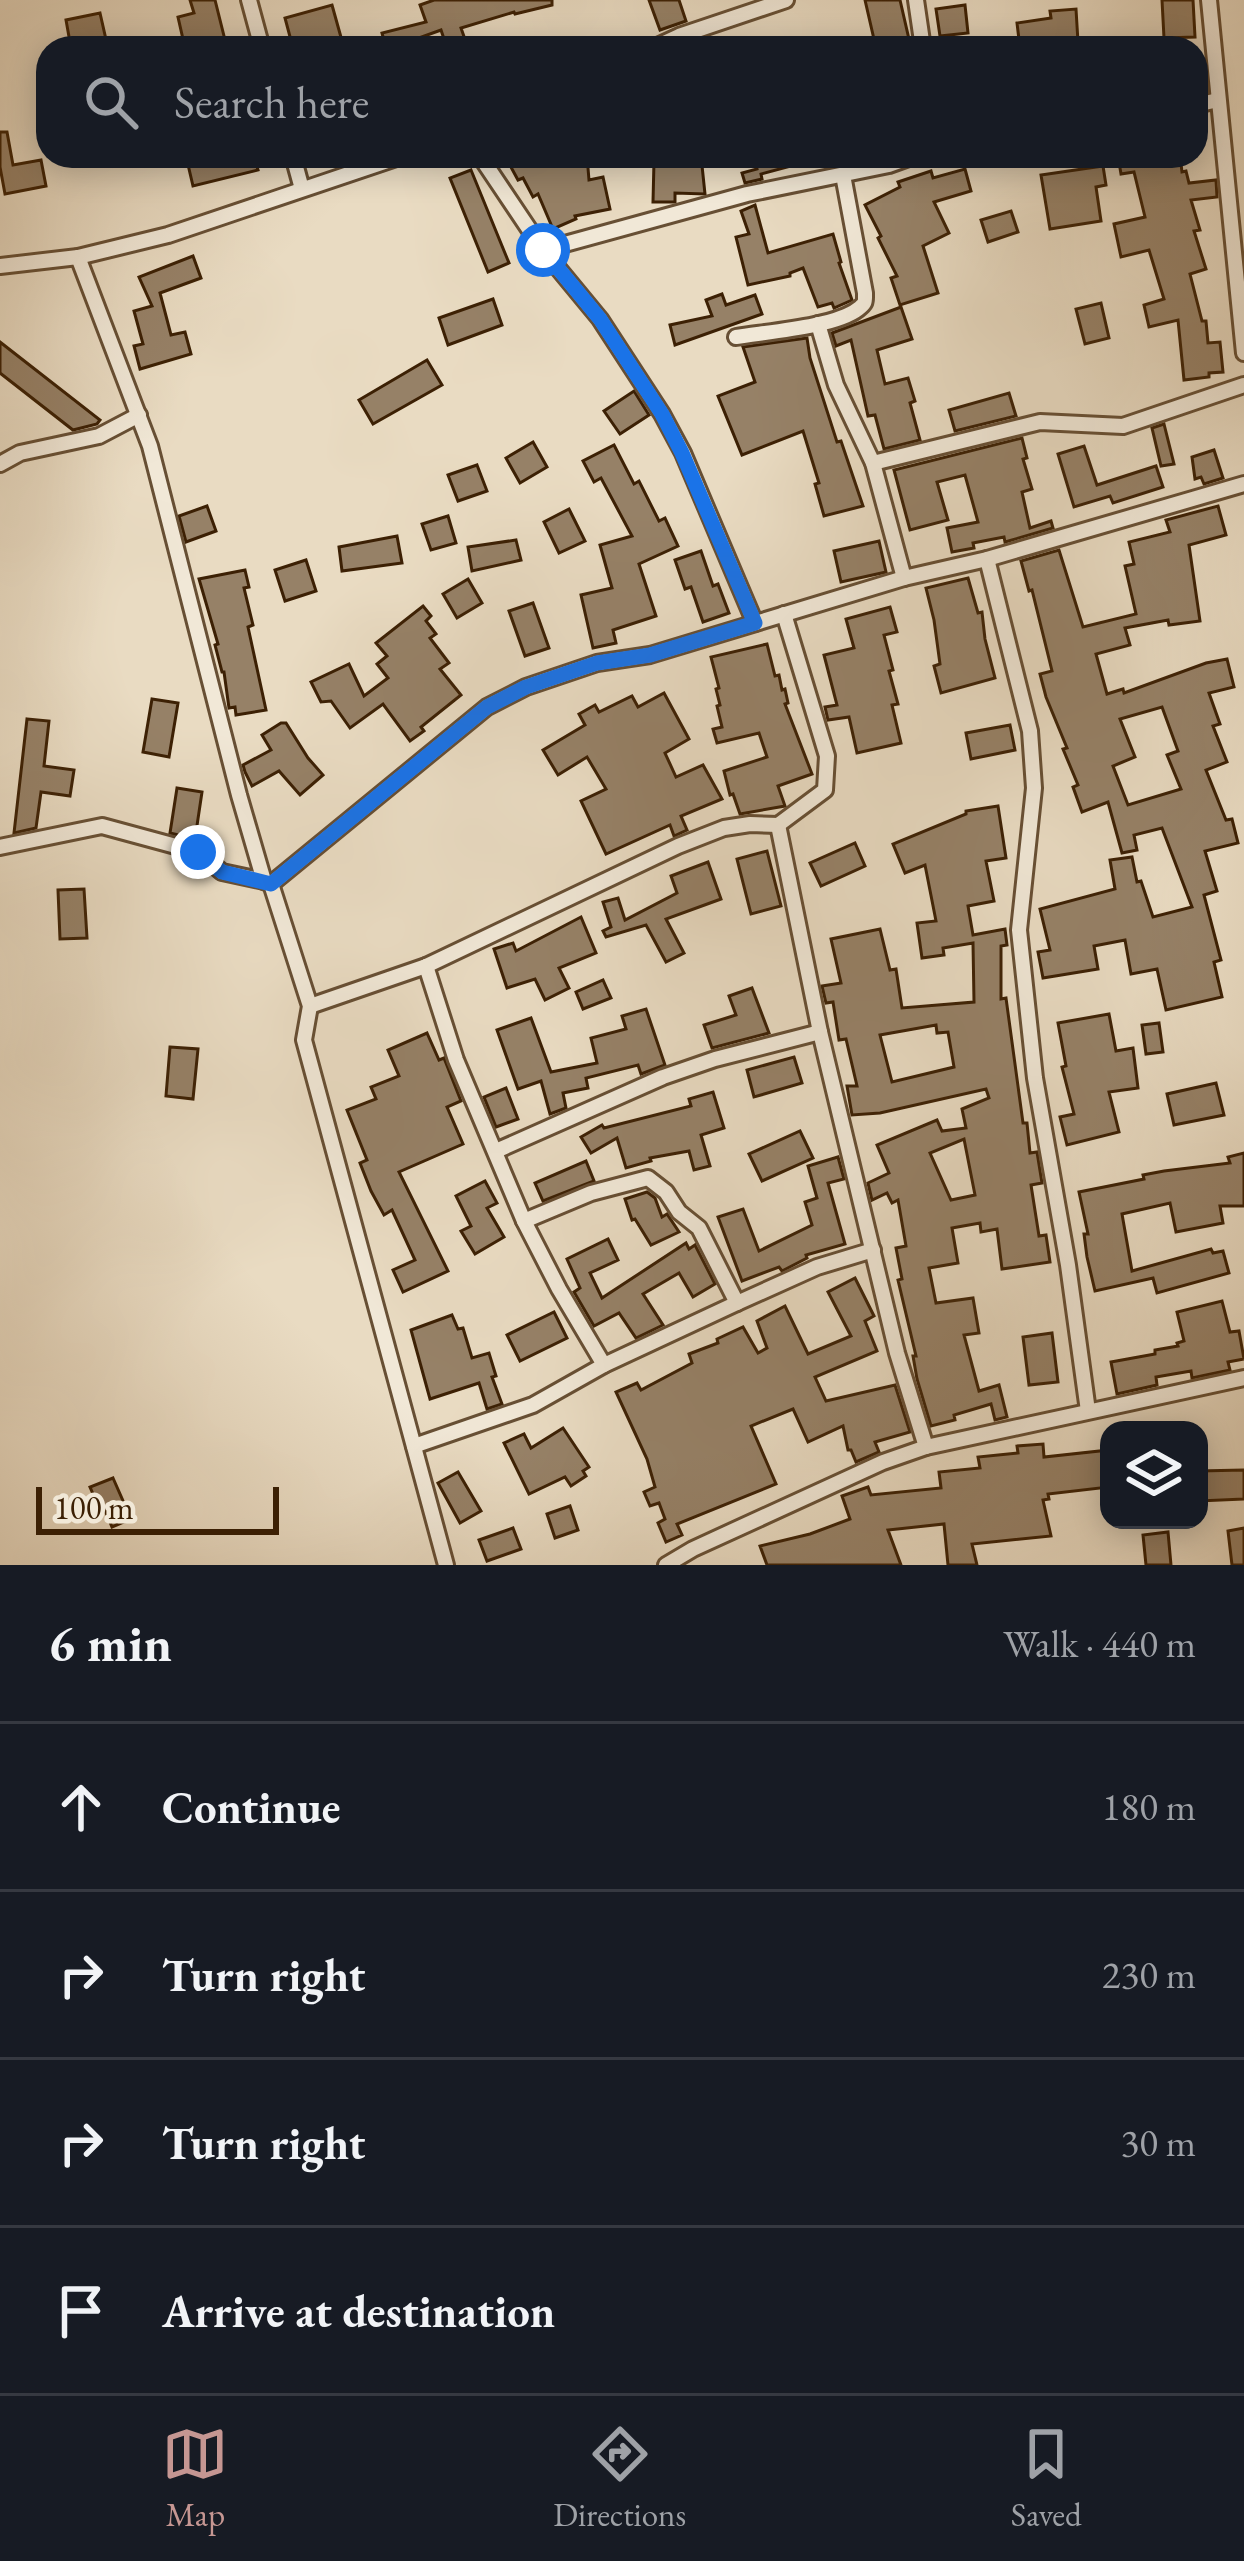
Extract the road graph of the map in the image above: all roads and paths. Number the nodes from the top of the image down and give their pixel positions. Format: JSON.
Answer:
{"nodes":[{"id":1,"x":251,"y":0,"type":"edge"},
{"id":2,"x":786,"y":0,"type":"edge"},
{"id":3,"x":916,"y":0,"type":"edge"},
{"id":4,"x":1209,"y":0,"type":"edge"},
{"id":5,"x":259,"y":36,"type":"edge"},
{"id":6,"x":679,"y":36,"type":"edge"},
{"id":7,"x":921,"y":36,"type":"edge"},
{"id":8,"x":1218,"y":100,"type":"junction"},
{"id":9,"x":1208,"y":102,"type":"edge"},
{"id":10,"x":296,"y":168,"type":"edge"},
{"id":11,"x":366,"y":168,"type":"edge"},
{"id":12,"x":488,"y":168,"type":"edge"},
{"id":13,"x":869,"y":168,"type":"edge"},
{"id":14,"x":843,"y":175,"type":"junction"},
{"id":15,"x":302,"y":189,"type":"junction"},
{"id":16,"x":543,"y":250,"type":"junction"},
{"id":17,"x":78,"y":257,"type":"junction"},
{"id":18,"x":0,"y":266,"type":"edge"},
{"id":19,"x":1239,"y":277,"type":"edge"},
{"id":20,"x":818,"y":324,"type":"junction"},
{"id":21,"x":736,"y":337,"type":"dead end"},
{"id":22,"x":1244,"y":352,"type":"edge"},
{"id":23,"x":1244,"y":385,"type":"edge"},
{"id":24,"x":139,"y":415,"type":"junction"},
{"id":25,"x":873,"y":463,"type":"junction"},
{"id":26,"x":0,"y":464,"type":"edge"},
{"id":27,"x":1244,"y":484,"type":"edge"},
{"id":28,"x":988,"y":559,"type":"junction"},
{"id":29,"x":904,"y":578,"type":"junction"},
{"id":30,"x":784,"y":614,"type":"junction"},
{"id":31,"x":755,"y":623,"type":"junction"},
{"id":32,"x":778,"y":826,"type":"junction"},
{"id":33,"x":0,"y":847,"type":"edge"},
{"id":34,"x":267,"y":883,"type":"junction"},
{"id":35,"x":426,"y":966,"type":"junction"},
{"id":36,"x":310,"y":1006,"type":"junction"},
{"id":37,"x":820,"y":1032,"type":"junction"},
{"id":38,"x":496,"y":1151,"type":"junction"},
{"id":39,"x":524,"y":1221,"type":"junction"},
{"id":40,"x":873,"y":1250,"type":"junction"},
{"id":41,"x":737,"y":1303,"type":"junction"},
{"id":42,"x":604,"y":1365,"type":"junction"},
{"id":43,"x":1244,"y":1378,"type":"edge"},
{"id":44,"x":1088,"y":1411,"type":"junction"},
{"id":45,"x":414,"y":1447,"type":"junction"},
{"id":46,"x":926,"y":1447,"type":"junction"},
{"id":47,"x":446,"y":1565,"type":"edge"},
{"id":48,"x":666,"y":1565,"type":"edge"}],
"edges":[{"from":1,"to":5,"type":"street"},
{"from":2,"to":6,"type":"street"},
{"from":3,"to":7,"type":"street"},
{"from":4,"to":8,"type":"street"},
{"from":8,"to":9,"type":"street"},
{"from":8,"to":19,"type":"street"},
{"from":10,"to":15,"type":"street"},
{"from":11,"to":15,"type":"street"},
{"from":12,"to":16,"type":"street"},
{"from":13,"to":14,"type":"street"},
{"from":14,"to":16,"type":"street"},
{"from":14,"to":20,"type":"street"},
{"from":15,"to":17,"type":"street"},
{"from":16,"to":31,"type":"street"},
{"from":17,"to":18,"type":"street"},
{"from":17,"to":24,"type":"street"},
{"from":19,"to":22,"type":"street"},
{"from":20,"to":21,"type":"street"},
{"from":20,"to":25,"type":"street"},
{"from":23,"to":25,"type":"street"},
{"from":24,"to":26,"type":"street"},
{"from":24,"to":34,"type":"street"},
{"from":25,"to":29,"type":"street"},
{"from":27,"to":28,"type":"street"},
{"from":28,"to":29,"type":"street"},
{"from":28,"to":44,"type":"street"},
{"from":29,"to":30,"type":"street"},
{"from":30,"to":31,"type":"street"},
{"from":30,"to":32,"type":"street"},
{"from":31,"to":34,"type":"street"},
{"from":32,"to":35,"type":"street"},
{"from":32,"to":37,"type":"street"},
{"from":33,"to":34,"type":"street"},
{"from":34,"to":36,"type":"street"},
{"from":35,"to":36,"type":"street"},
{"from":35,"to":38,"type":"street"},
{"from":36,"to":45,"type":"street"},
{"from":37,"to":38,"type":"street"},
{"from":37,"to":40,"type":"street"},
{"from":38,"to":39,"type":"street"},
{"from":39,"to":41,"type":"street"},
{"from":39,"to":42,"type":"street"},
{"from":40,"to":41,"type":"street"},
{"from":40,"to":46,"type":"street"},
{"from":41,"to":42,"type":"street"},
{"from":42,"to":45,"type":"street"},
{"from":43,"to":44,"type":"street"},
{"from":44,"to":46,"type":"street"},
{"from":45,"to":47,"type":"street"},
{"from":46,"to":48,"type":"street"}]}
